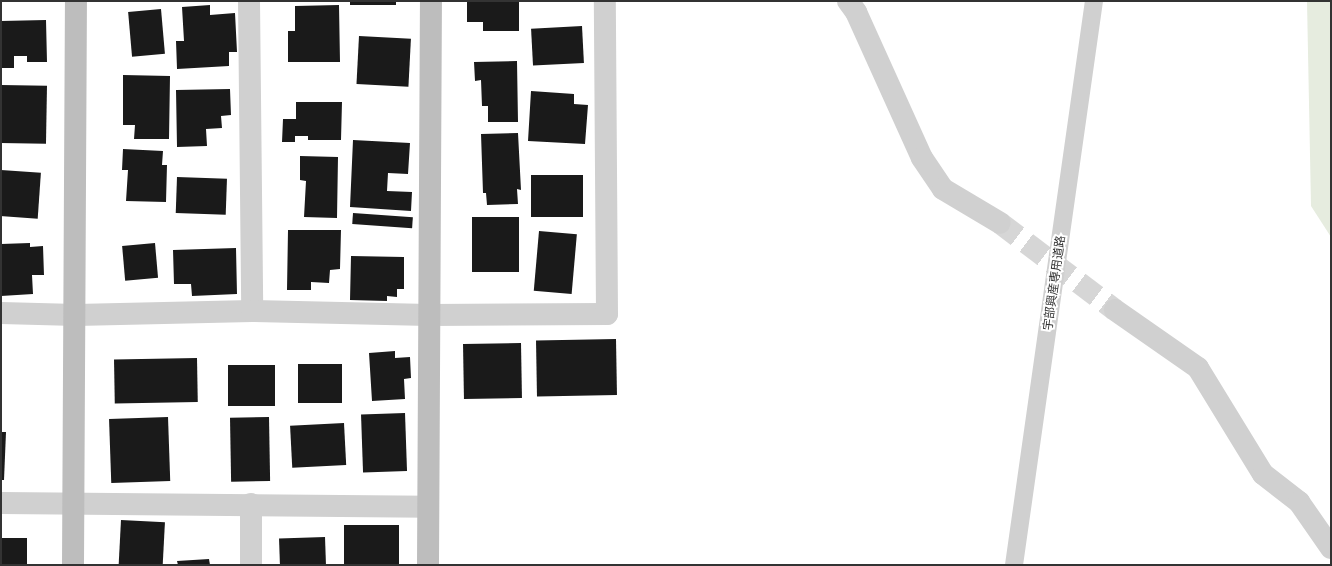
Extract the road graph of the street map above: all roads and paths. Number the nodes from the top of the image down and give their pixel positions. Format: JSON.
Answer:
{"nodes":[{"id":1,"x":76,"y":1,"type":"edge"},
{"id":2,"x":249,"y":1,"type":"edge"},
{"id":3,"x":431,"y":1,"type":"edge"},
{"id":4,"x":606,"y":1,"type":"edge"},
{"id":5,"x":848,"y":1,"type":"edge"},
{"id":6,"x":1094,"y":1,"type":"edge"},
{"id":7,"x":1000,"y":223,"type":"tunnel mouth"},
{"id":8,"x":252,"y":310,"type":"junction"},
{"id":9,"x":1115,"y":310,"type":"tunnel mouth"},
{"id":10,"x":1,"y":313,"type":"edge"},
{"id":11,"x":76,"y":315,"type":"junction"},
{"id":12,"x":429,"y":315,"type":"junction"},
{"id":13,"x":1,"y":502,"type":"edge"},
{"id":14,"x":74,"y":504,"type":"junction"},
{"id":15,"x":251,"y":504,"type":"junction"},
{"id":16,"x":428,"y":507,"type":"junction"},
{"id":17,"x":1331,"y":548,"type":"edge"},
{"id":18,"x":73,"y":565,"type":"edge"},
{"id":19,"x":250,"y":565,"type":"edge"},
{"id":20,"x":428,"y":565,"type":"edge"},
{"id":21,"x":1014,"y":565,"type":"edge"}],
"edges":[{"from":1,"to":11,"type":"street"},
{"from":2,"to":8,"type":"street"},
{"from":3,"to":12,"type":"street"},
{"from":4,"to":12,"type":"street"},
{"from":5,"to":7,"type":"street"},
{"from":6,"to":21,"type":"lane","name":"宇部興産専用道路"},
{"from":8,"to":11,"type":"street"},
{"from":8,"to":12,"type":"street"},
{"from":9,"to":17,"type":"street"},
{"from":10,"to":11,"type":"street"},
{"from":11,"to":14,"type":"street"},
{"from":12,"to":16,"type":"street"},
{"from":13,"to":14,"type":"street"},
{"from":14,"to":15,"type":"street"},
{"from":14,"to":18,"type":"street"},
{"from":15,"to":16,"type":"street"},
{"from":15,"to":19,"type":"street"},
{"from":16,"to":20,"type":"street"}]}
